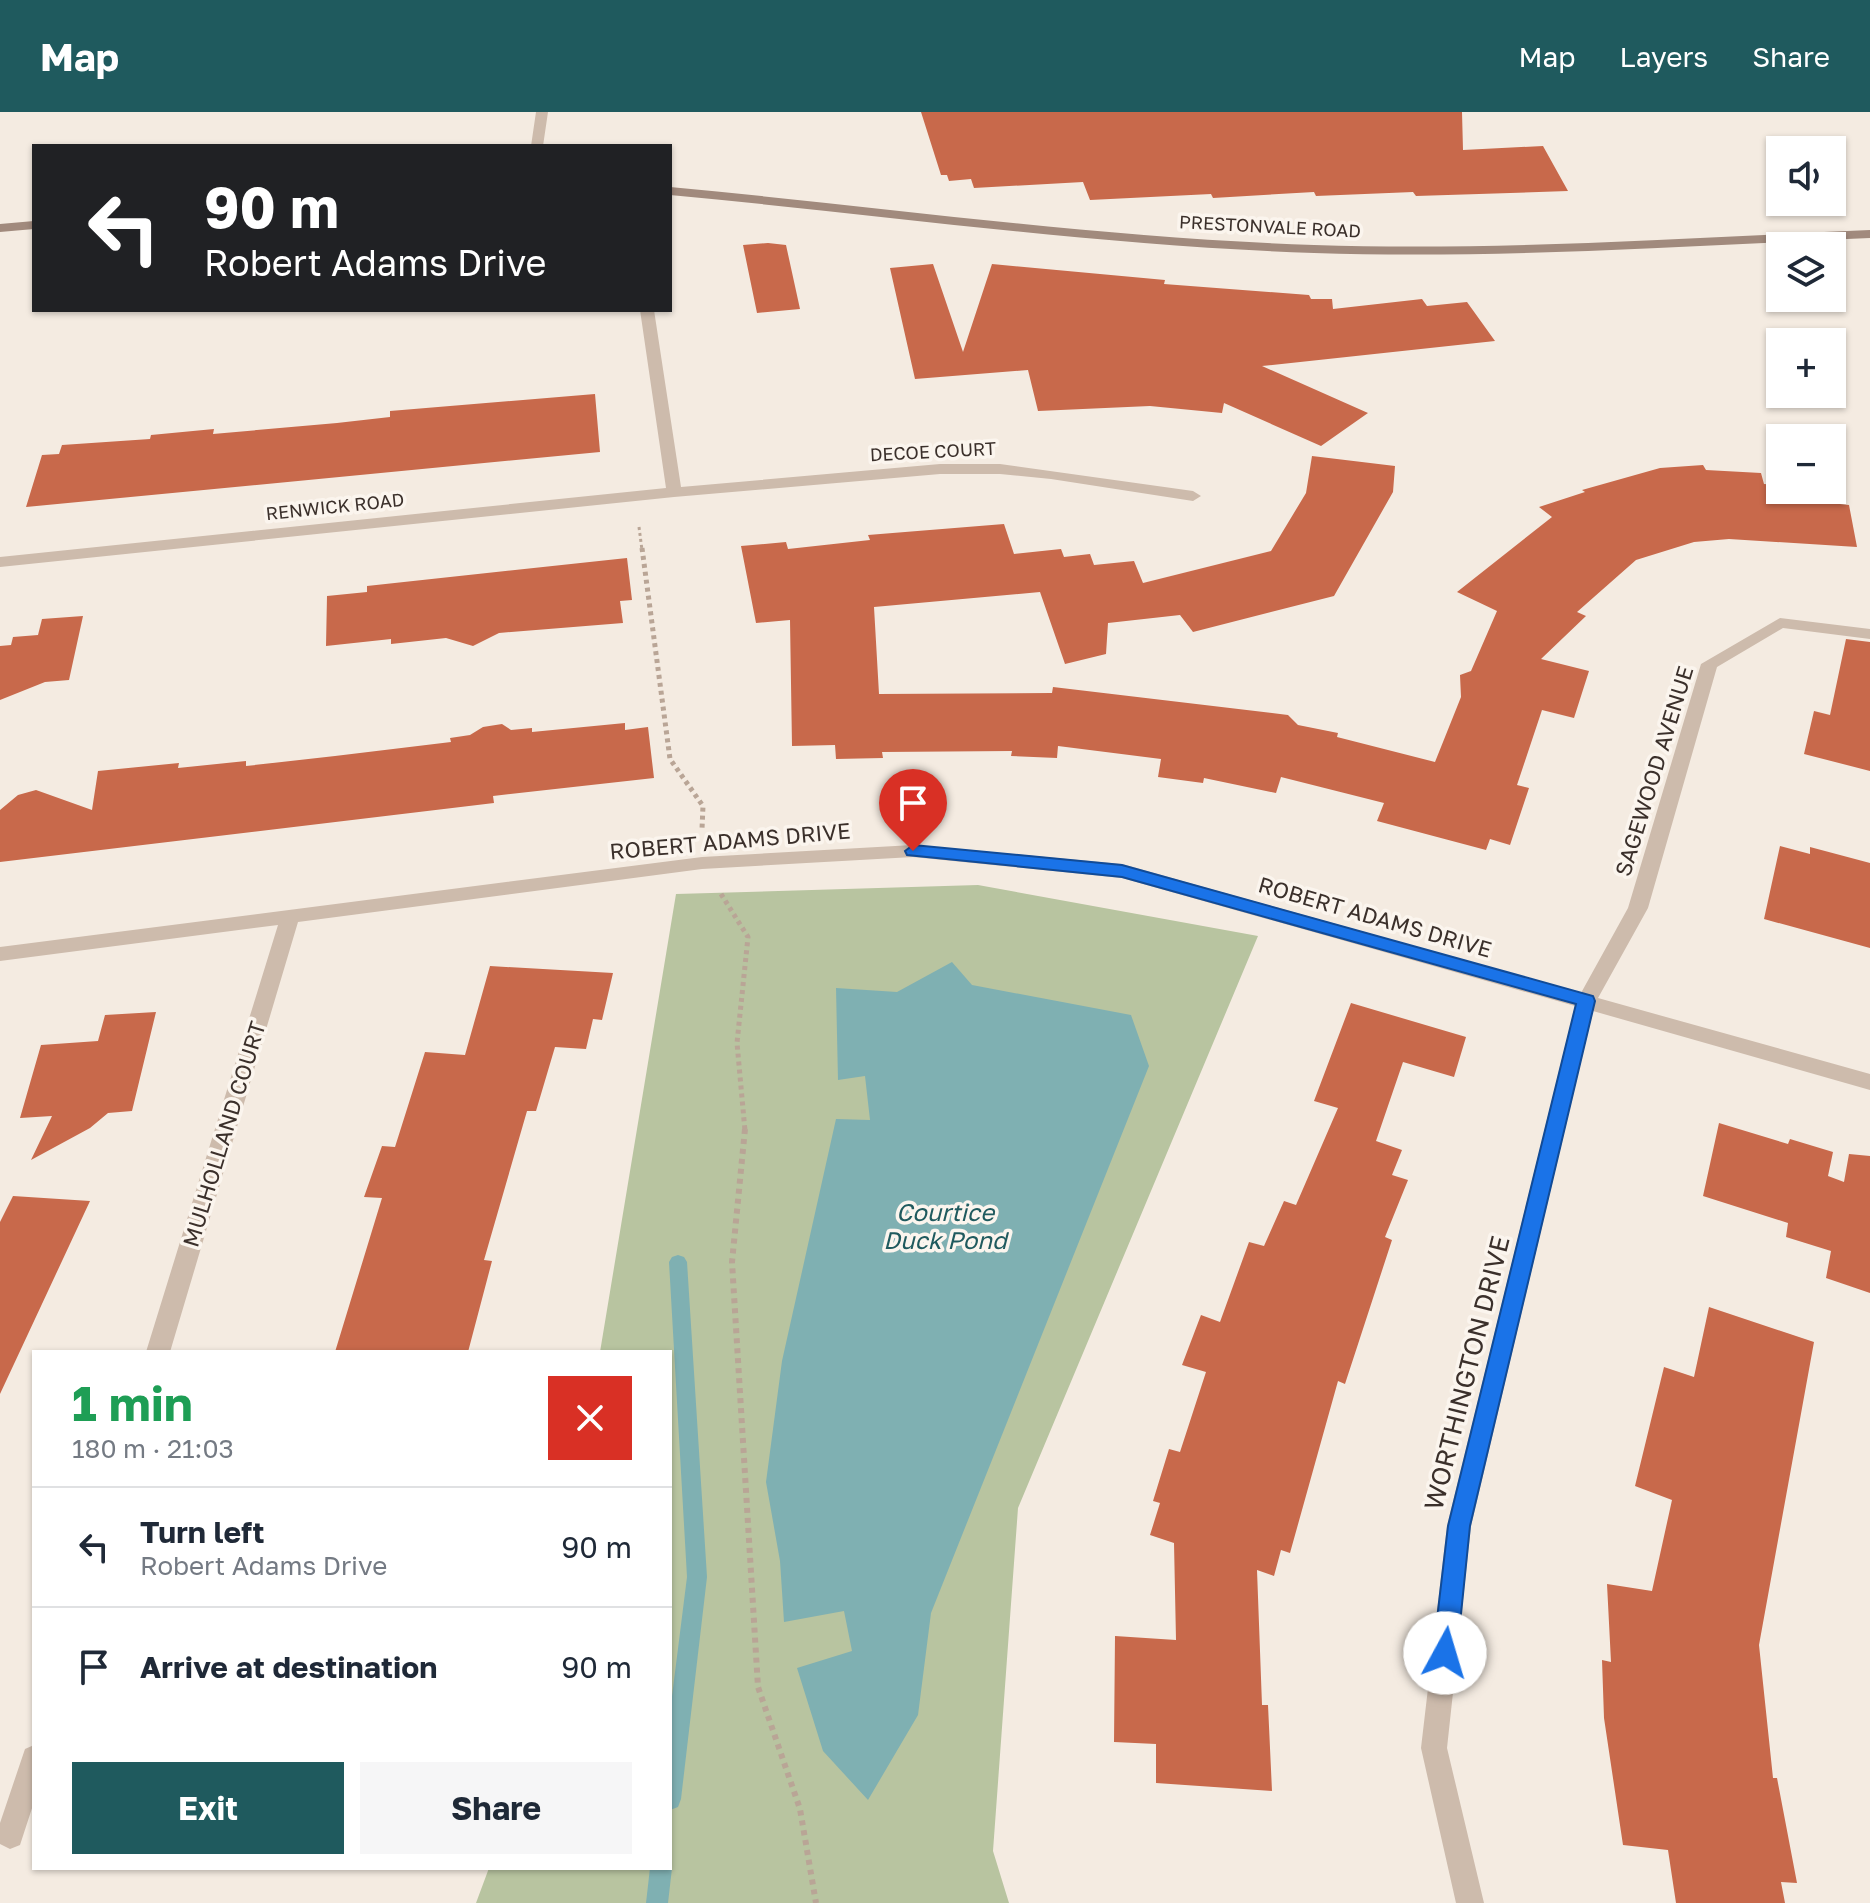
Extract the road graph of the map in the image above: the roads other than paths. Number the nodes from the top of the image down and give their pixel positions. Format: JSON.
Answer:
{"nodes":[{"id":1,"x":542,"y":112,"type":"edge"},
{"id":2,"x":537,"y":144,"type":"edge"},
{"id":3,"x":672,"y":191,"type":"edge"},
{"id":4,"x":32,"y":225,"type":"edge"},
{"id":5,"x":0,"y":228,"type":"edge"},
{"id":6,"x":1870,"y":234,"type":"edge"},
{"id":7,"x":647,"y":312,"type":"edge"},
{"id":8,"x":674,"y":492,"type":"junction"},
{"id":9,"x":1193,"y":496,"type":"dead end"},
{"id":10,"x":0,"y":562,"type":"edge"},
{"id":11,"x":1870,"y":634,"type":"edge"},
{"id":12,"x":290,"y":916,"type":"junction"},
{"id":13,"x":0,"y":954,"type":"edge"},
{"id":14,"x":1586,"y":1001,"type":"junction"},
{"id":15,"x":1870,"y":1082,"type":"edge"},
{"id":16,"x":159,"y":1350,"type":"edge"},
{"id":17,"x":32,"y":1764,"type":"edge"},
{"id":18,"x":10,"y":1835,"type":"dead end"},
{"id":19,"x":1470,"y":1903,"type":"edge"}],
"edges":[{"from":1,"to":2,"type":"street"},
{"from":3,"to":6,"type":"street","name":"PRESTONVALE ROAD"},
{"from":4,"to":5,"type":"street"},
{"from":7,"to":8,"type":"street"},
{"from":8,"to":9,"type":"street","name":"DECOE COURT"},
{"from":8,"to":10,"type":"street","name":"RENWICK ROAD"},
{"from":11,"to":14,"type":"street","name":"SAGEWOOD AVENUE"},
{"from":12,"to":13,"type":"street","name":"ROBERT ADAMS DRIVE"},
{"from":12,"to":14,"type":"street","name":"ROBERT ADAMS DRIVE"},
{"from":12,"to":16,"type":"street","name":"MULHOLLAND COURT"},
{"from":14,"to":15,"type":"street","name":"ROBERT ADAMS DRIVE"},
{"from":14,"to":19,"type":"street","name":"WORTHINGTON DRIVE"},
{"from":17,"to":18,"type":"street"}]}
